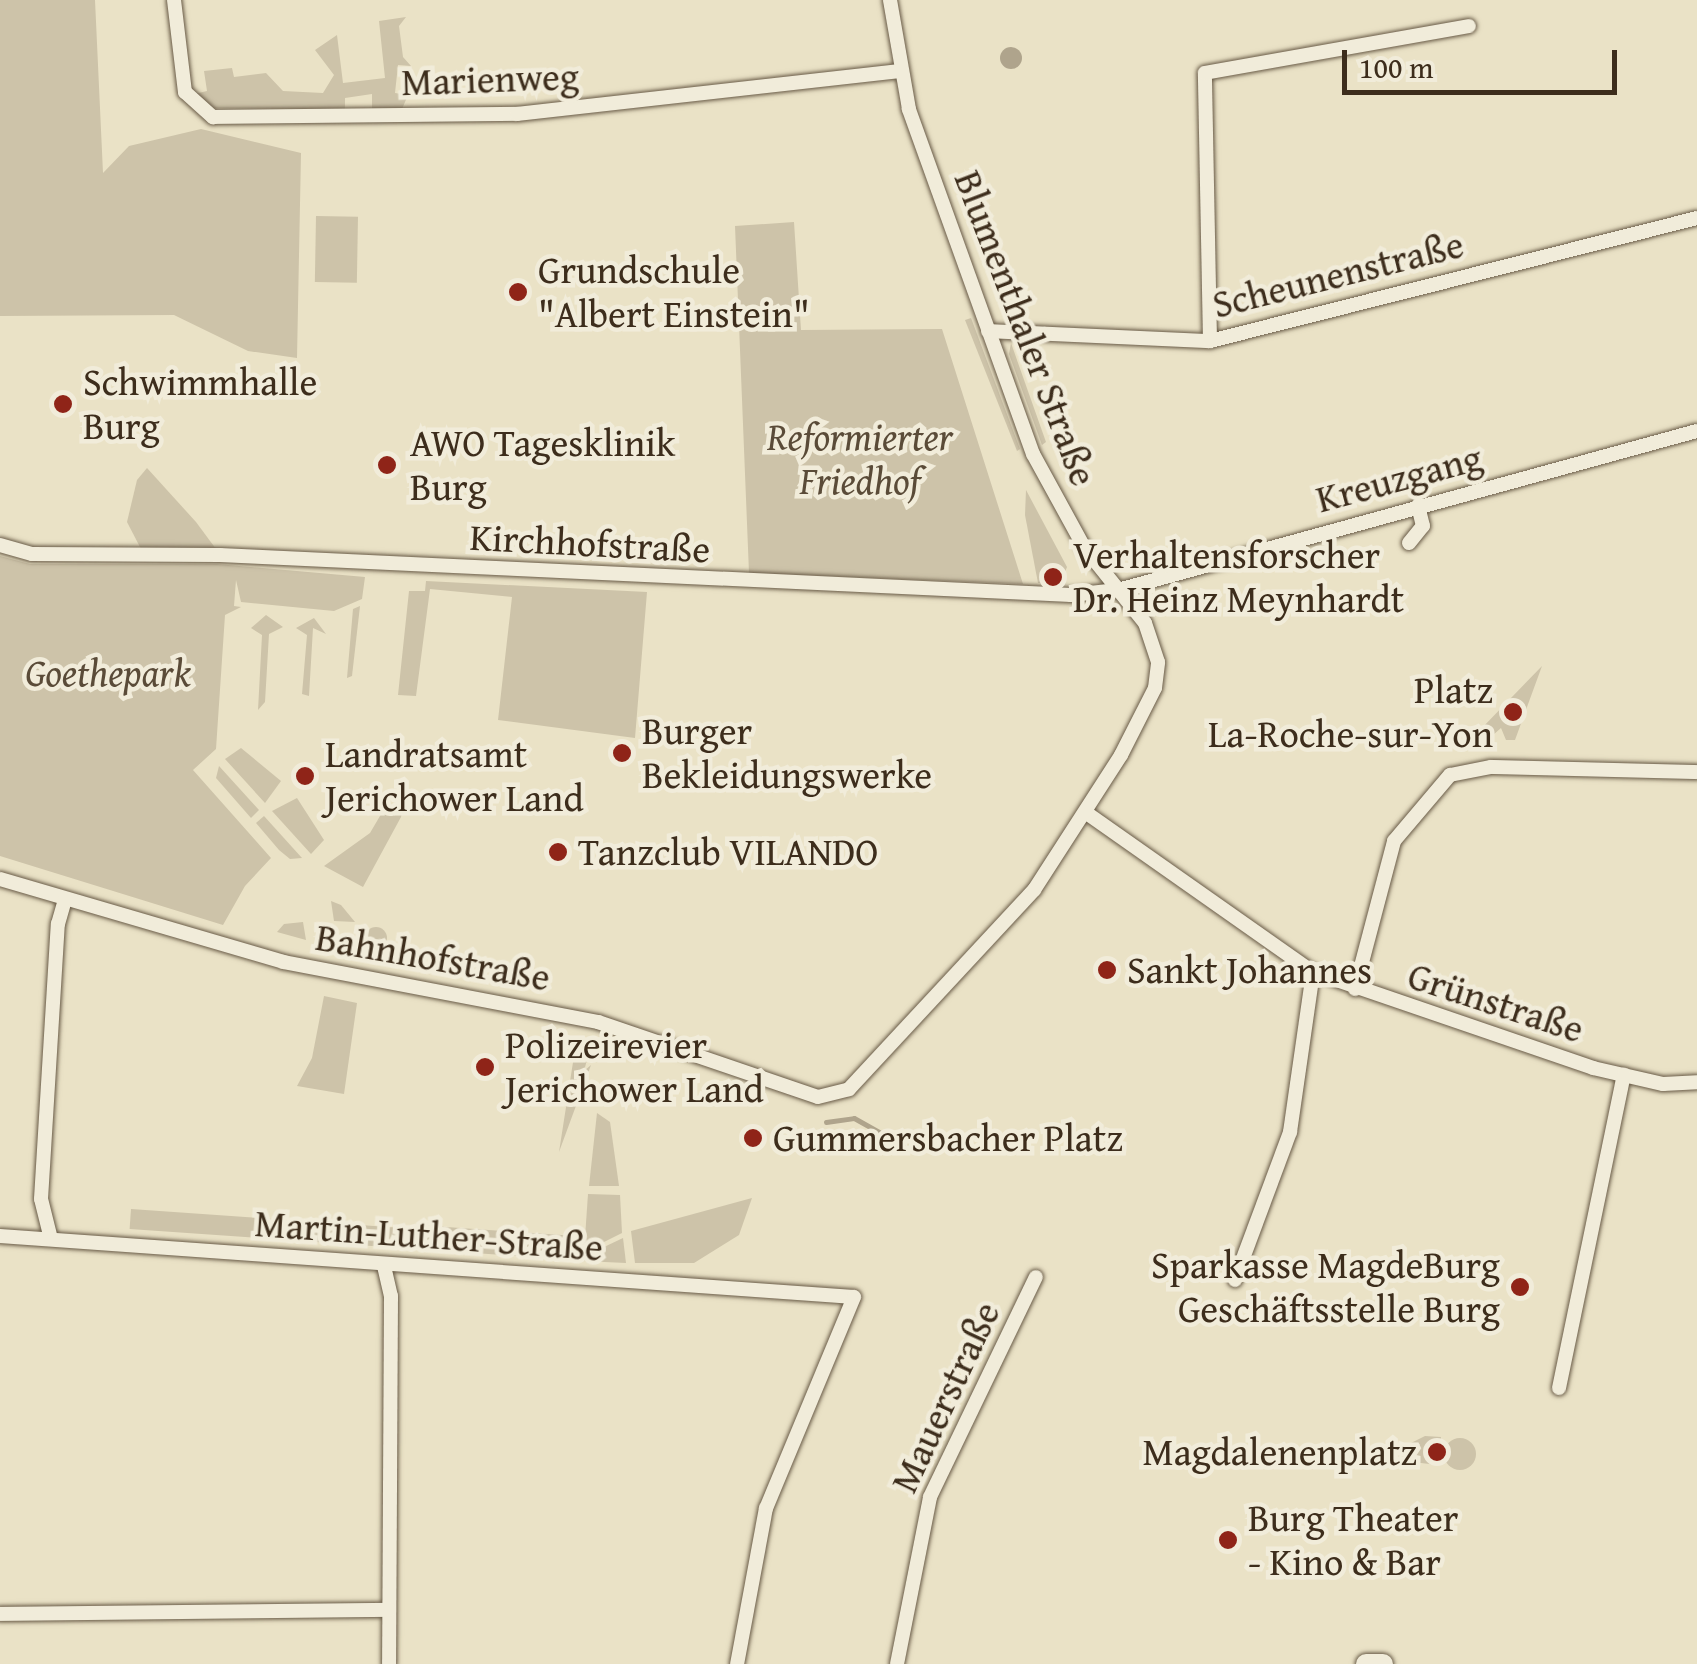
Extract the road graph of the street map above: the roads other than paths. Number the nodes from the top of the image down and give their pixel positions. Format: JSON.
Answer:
{"nodes":[{"id":1,"x":174,"y":0,"type":"edge"},
{"id":2,"x":890,"y":0,"type":"edge"},
{"id":3,"x":1469,"y":26,"type":"dead end"},
{"id":4,"x":900,"y":71,"type":"junction"},
{"id":5,"x":1697,"y":218,"type":"edge"},
{"id":6,"x":988,"y":331,"type":"junction"},
{"id":7,"x":1210,"y":340,"type":"junction"},
{"id":8,"x":1697,"y":432,"type":"edge"},
{"id":9,"x":1418,"y":506,"type":"junction"},
{"id":10,"x":1409,"y":543,"type":"dead end"},
{"id":11,"x":0,"y":546,"type":"edge"},
{"id":12,"x":1118,"y":590,"type":"junction"},
{"id":13,"x":1697,"y":772,"type":"edge"},
{"id":14,"x":1088,"y":814,"type":"junction"},
{"id":15,"x":0,"y":879,"type":"edge"},
{"id":16,"x":65,"y":899,"type":"junction"},
{"id":17,"x":1313,"y":972,"type":"junction"},
{"id":18,"x":1354,"y":989,"type":"junction"},
{"id":19,"x":1624,"y":1075,"type":"junction"},
{"id":20,"x":1697,"y":1082,"type":"edge"},
{"id":21,"x":849,"y":1087,"type":"joint"},
{"id":22,"x":0,"y":1236,"type":"edge"},
{"id":23,"x":51,"y":1239,"type":"junction"},
{"id":24,"x":384,"y":1266,"type":"junction"},
{"id":25,"x":1036,"y":1277,"type":"dead end"},
{"id":26,"x":1235,"y":1280,"type":"dead end"},
{"id":27,"x":1558,"y":1388,"type":"dead end"},
{"id":28,"x":389,"y":1610,"type":"junction"},
{"id":29,"x":0,"y":1614,"type":"edge"},
{"id":30,"x":389,"y":1664,"type":"edge"},
{"id":31,"x":738,"y":1664,"type":"edge"},
{"id":32,"x":897,"y":1664,"type":"edge"}],
"edges":[{"from":1,"to":4,"type":"street","name":"Marienweg"},
{"from":2,"to":4,"type":"street","name":"Blumenthaler Straße"},
{"from":3,"to":7,"type":"street"},
{"from":4,"to":6,"type":"street","name":"Blumenthaler Straße"},
{"from":5,"to":7,"type":"street","name":"Scheunenstraße"},
{"from":6,"to":7,"type":"street","name":"Scheunenstraße"},
{"from":6,"to":12,"type":"street","name":"Blumenthaler Straße"},
{"from":8,"to":9,"type":"street","name":"Kreuzgang"},
{"from":9,"to":10,"type":"street"},
{"from":9,"to":12,"type":"street","name":"Kreuzgang"},
{"from":11,"to":12,"type":"street","name":"Kirchhofstraße"},
{"from":12,"to":14,"type":"street","name":"Blumenthaler Straße"},
{"from":13,"to":18,"type":"street"},
{"from":14,"to":17,"type":"street","name":"Grünstraße"},
{"from":14,"to":21,"type":"street","name":"Blumenthaler Straße"},
{"from":15,"to":16,"type":"street","name":"Bahnhofstraße"},
{"from":16,"to":21,"type":"street","name":"Bahnhofstraße"},
{"from":16,"to":23,"type":"street"},
{"from":17,"to":18,"type":"street","name":"Grünstraße"},
{"from":17,"to":26,"type":"street"},
{"from":18,"to":19,"type":"street","name":"Grünstraße"},
{"from":19,"to":20,"type":"street","name":"Grünstraße"},
{"from":19,"to":27,"type":"street"},
{"from":22,"to":23,"type":"street","name":"Martin-Luther-Straße"},
{"from":23,"to":24,"type":"street","name":"Martin-Luther-Straße"},
{"from":24,"to":28,"type":"street"},
{"from":24,"to":31,"type":"street","name":"Martin-Luther-Straße"},
{"from":25,"to":32,"type":"street","name":"Mauerstraße"},
{"from":28,"to":29,"type":"street"},
{"from":28,"to":30,"type":"street"}]}
